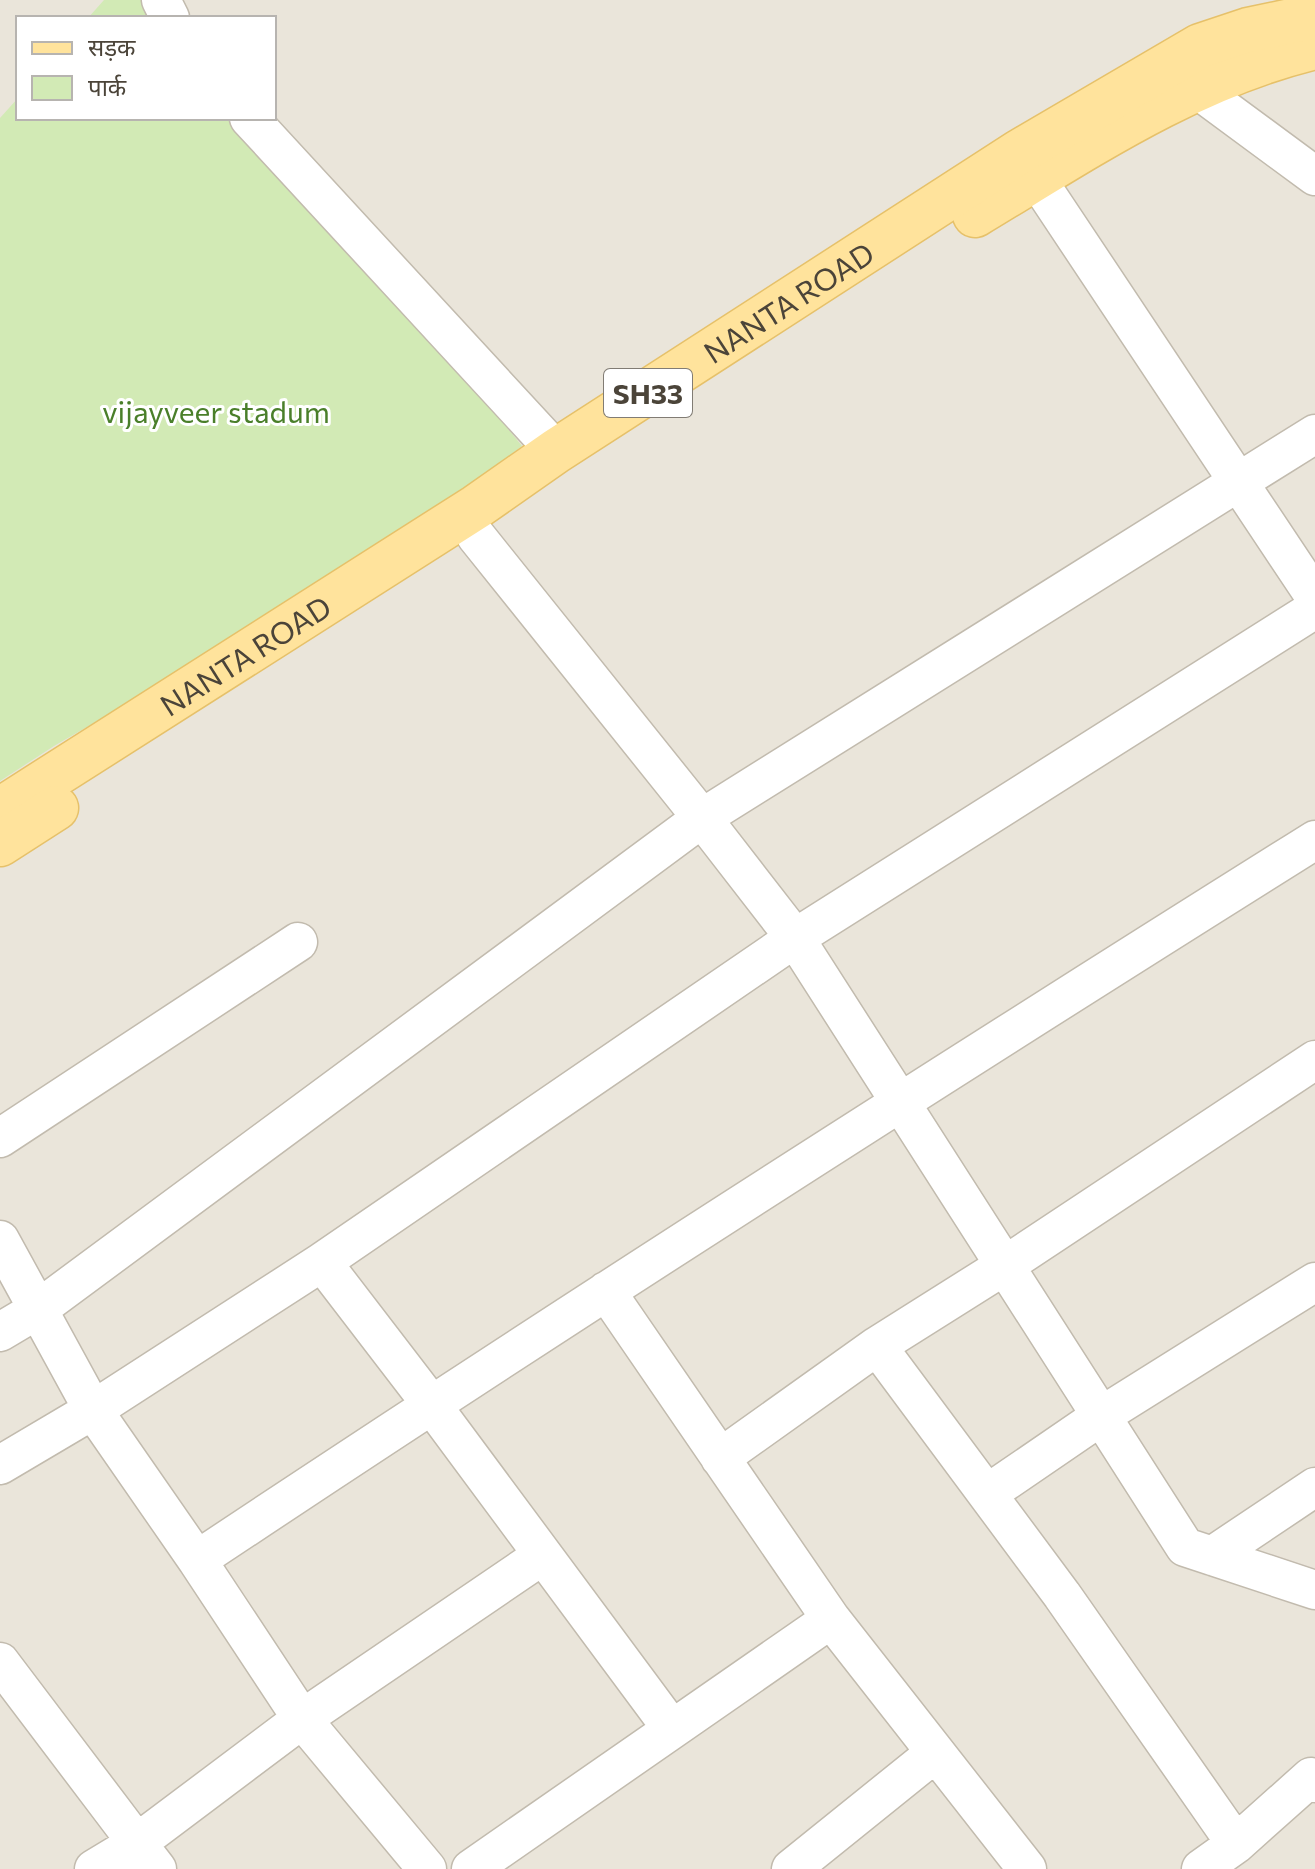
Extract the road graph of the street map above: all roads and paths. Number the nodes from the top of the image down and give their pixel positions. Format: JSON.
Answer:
{"nodes":[{"id":1,"x":1308,"y":0,"type":"edge"},
{"id":2,"x":1315,"y":13,"type":"edge"},
{"id":3,"x":1315,"y":47,"type":"edge"},
{"id":4,"x":1197,"y":89,"type":"junction"},
{"id":5,"x":251,"y":120,"type":"edge"},
{"id":6,"x":1315,"y":176,"type":"edge"},
{"id":7,"x":1036,"y":178,"type":"junction"},
{"id":8,"x":1315,"y":434,"type":"edge"},
{"id":9,"x":556,"y":451,"type":"junction"},
{"id":10,"x":1238,"y":481,"type":"junction"},
{"id":11,"x":476,"y":536,"type":"junction"},
{"id":12,"x":1315,"y":597,"type":"edge"},
{"id":13,"x":1315,"y":609,"type":"edge"},
{"id":14,"x":0,"y":810,"type":"edge"},
{"id":15,"x":702,"y":818,"type":"junction"},
{"id":16,"x":1315,"y":840,"type":"edge"},
{"id":17,"x":0,"y":844,"type":"edge"},
{"id":18,"x":795,"y":938,"type":"junction"},
{"id":19,"x":298,"y":942,"type":"dead end"},
{"id":20,"x":1315,"y":1060,"type":"edge"},
{"id":21,"x":899,"y":1102,"type":"junction"},
{"id":22,"x":0,"y":1138,"type":"edge"},
{"id":23,"x":0,"y":1240,"type":"edge"},
{"id":24,"x":322,"y":1262,"type":"junction"},
{"id":25,"x":1004,"y":1266,"type":"junction"},
{"id":26,"x":1315,"y":1282,"type":"edge"},
{"id":27,"x":606,"y":1291,"type":"junction"},
{"id":28,"x":37,"y":1310,"type":"junction"},
{"id":29,"x":0,"y":1332,"type":"edge"},
{"id":30,"x":877,"y":1346,"type":"junction"},
{"id":31,"x":431,"y":1404,"type":"junction"},
{"id":32,"x":93,"y":1410,"type":"junction"},
{"id":33,"x":1101,"y":1416,"type":"junction"},
{"id":34,"x":720,"y":1458,"type":"junction"},
{"id":35,"x":0,"y":1465,"type":"edge"},
{"id":36,"x":1315,"y":1487,"type":"edge"},
{"id":37,"x":987,"y":1494,"type":"junction"},
{"id":38,"x":543,"y":1555,"type":"junction"},
{"id":39,"x":1212,"y":1556,"type":"junction"},
{"id":40,"x":197,"y":1560,"type":"junction"},
{"id":41,"x":1315,"y":1590,"type":"edge"},
{"id":42,"x":831,"y":1619,"type":"junction"},
{"id":43,"x":0,"y":1662,"type":"edge"},
{"id":44,"x":12,"y":1700,"type":"edge"},
{"id":45,"x":302,"y":1719,"type":"junction"},
{"id":46,"x":672,"y":1729,"type":"junction"},
{"id":47,"x":935,"y":1753,"type":"junction"},
{"id":48,"x":1314,"y":1778,"type":"edge"},
{"id":49,"x":147,"y":1856,"type":"edge"},
{"id":50,"x":1219,"y":1860,"type":"edge"},
{"id":51,"x":94,"y":1869,"type":"edge"},
{"id":52,"x":427,"y":1869,"type":"edge"},
{"id":53,"x":471,"y":1869,"type":"edge"},
{"id":54,"x":791,"y":1869,"type":"edge"},
{"id":55,"x":1027,"y":1869,"type":"edge"}],
"edges":[{"from":1,"to":2,"type":"street"},
{"from":2,"to":9,"type":"main road","name":"NANTA ROAD","number":"SH33"},
{"from":3,"to":4,"type":"main road","name":"NANTA ROAD","number":"SH33"},
{"from":4,"to":6,"type":"street"},
{"from":4,"to":7,"type":"main road","name":"NANTA ROAD","number":"SH33"},
{"from":5,"to":9,"type":"street"},
{"from":7,"to":10,"type":"street"},
{"from":7,"to":11,"type":"main road","name":"NANTA ROAD","number":"SH33"},
{"from":8,"to":10,"type":"street"},
{"from":9,"to":14,"type":"main road","name":"NANTA ROAD","number":"SH33"},
{"from":10,"to":12,"type":"street"},
{"from":10,"to":15,"type":"street"},
{"from":11,"to":15,"type":"street"},
{"from":11,"to":17,"type":"main road","name":"NANTA ROAD","number":"SH33"},
{"from":13,"to":18,"type":"street"},
{"from":15,"to":18,"type":"street"},
{"from":15,"to":28,"type":"street"},
{"from":16,"to":21,"type":"street"},
{"from":18,"to":21,"type":"street"},
{"from":18,"to":24,"type":"street"},
{"from":19,"to":22,"type":"street"},
{"from":20,"to":25,"type":"street"},
{"from":21,"to":25,"type":"street"},
{"from":21,"to":27,"type":"street"},
{"from":23,"to":28,"type":"street"},
{"from":24,"to":31,"type":"street"},
{"from":24,"to":32,"type":"street"},
{"from":25,"to":30,"type":"street"},
{"from":25,"to":33,"type":"street"},
{"from":26,"to":33,"type":"street"},
{"from":27,"to":31,"type":"street"},
{"from":27,"to":34,"type":"street"},
{"from":28,"to":29,"type":"street"},
{"from":28,"to":32,"type":"street"},
{"from":30,"to":34,"type":"street"},
{"from":30,"to":37,"type":"street"},
{"from":31,"to":38,"type":"street"},
{"from":31,"to":40,"type":"street"},
{"from":32,"to":35,"type":"street"},
{"from":32,"to":40,"type":"street"},
{"from":33,"to":37,"type":"street"},
{"from":33,"to":39,"type":"street"},
{"from":34,"to":42,"type":"street"},
{"from":36,"to":39,"type":"street"},
{"from":37,"to":50,"type":"street"},
{"from":38,"to":45,"type":"street"},
{"from":38,"to":46,"type":"street"},
{"from":39,"to":41,"type":"street"},
{"from":40,"to":45,"type":"street"},
{"from":42,"to":46,"type":"street"},
{"from":42,"to":47,"type":"street"},
{"from":43,"to":44,"type":"street"},
{"from":44,"to":49,"type":"street"},
{"from":45,"to":49,"type":"street"},
{"from":45,"to":52,"type":"street"},
{"from":46,"to":53,"type":"street"},
{"from":47,"to":54,"type":"street"},
{"from":47,"to":55,"type":"street"},
{"from":48,"to":50,"type":"street"},
{"from":49,"to":51,"type":"street"}]}
